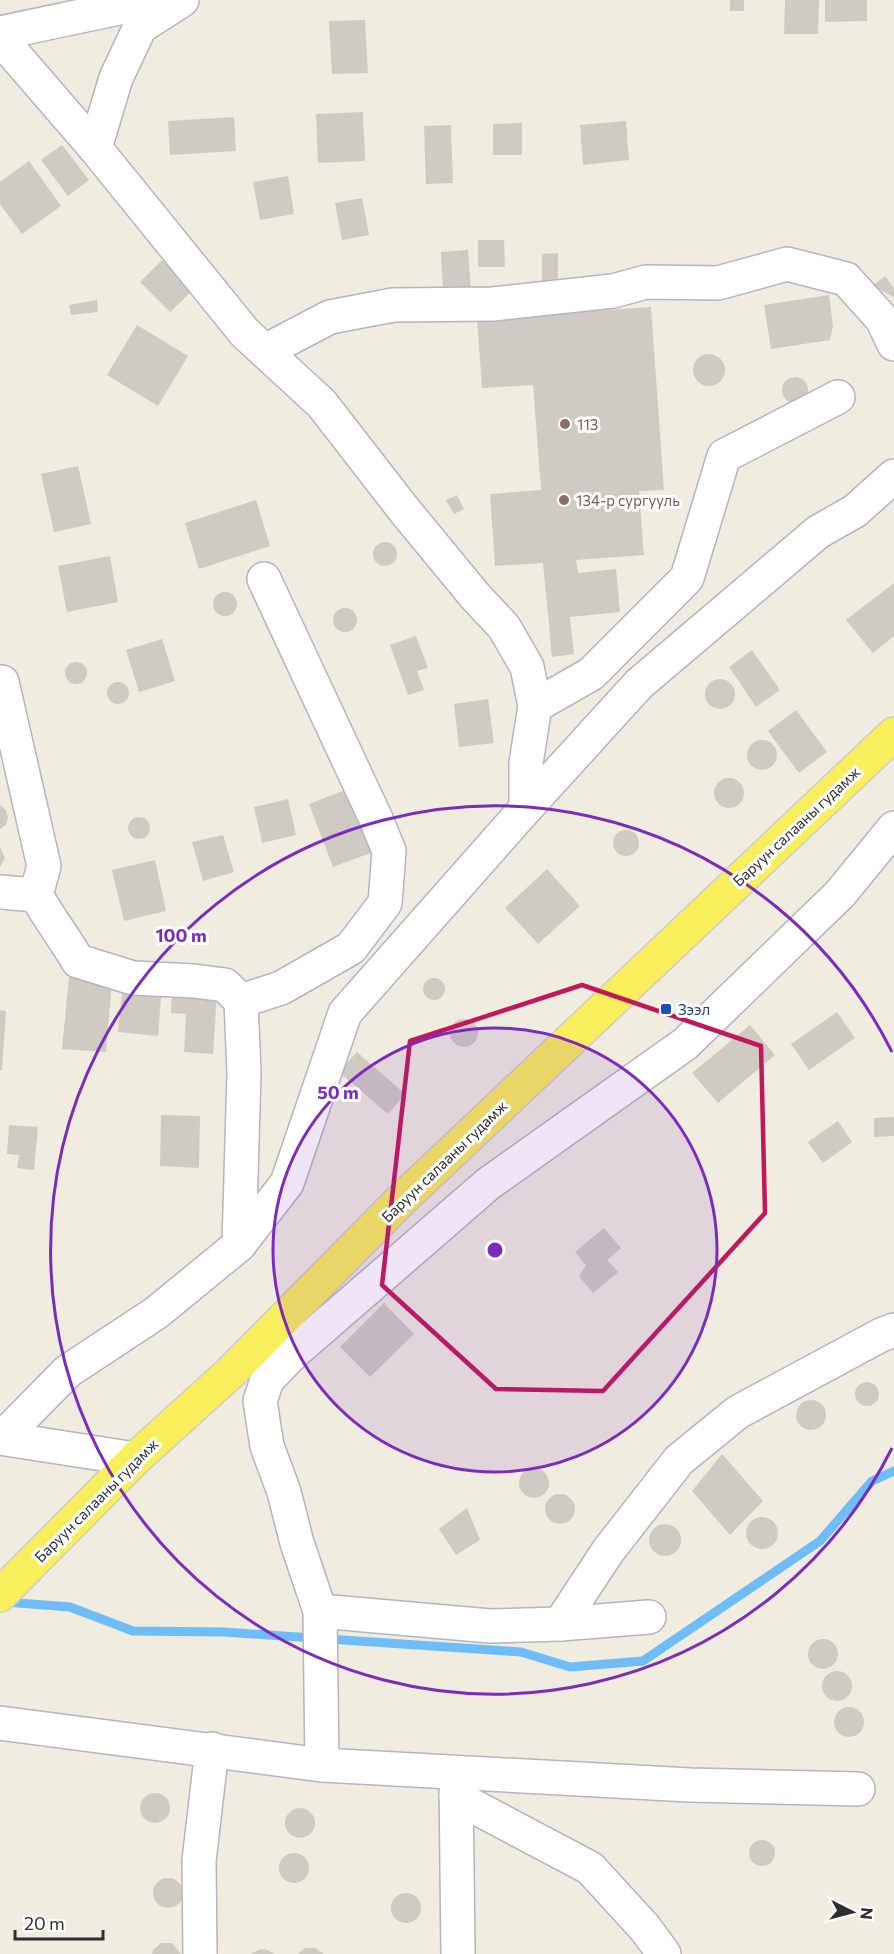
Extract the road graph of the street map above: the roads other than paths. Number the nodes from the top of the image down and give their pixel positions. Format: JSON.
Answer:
{"nodes":[{"id":1,"x":157,"y":0,"type":"edge"},
{"id":2,"x":182,"y":0,"type":"edge"},
{"id":3,"x":0,"y":33,"type":"edge"},
{"id":4,"x":0,"y":38,"type":"edge"},
{"id":5,"x":95,"y":148,"type":"junction"},
{"id":6,"x":894,"y":344,"type":"edge"},
{"id":7,"x":265,"y":351,"type":"junction"},
{"id":8,"x":838,"y":397,"type":"dead end"},
{"id":9,"x":894,"y":476,"type":"edge"},
{"id":10,"x":264,"y":579,"type":"dead end"},
{"id":11,"x":2,"y":682,"type":"dead end"},
{"id":12,"x":535,"y":706,"type":"junction"},
{"id":13,"x":894,"y":734,"type":"edge"},
{"id":14,"x":526,"y":808,"type":"junction"},
{"id":15,"x":894,"y":828,"type":"edge"},
{"id":16,"x":0,"y":892,"type":"edge"},
{"id":17,"x":36,"y":896,"type":"junction"},
{"id":18,"x":241,"y":1001,"type":"junction"},
{"id":19,"x":239,"y":1245,"type":"junction"},
{"id":20,"x":894,"y":1330,"type":"edge"},
{"id":21,"x":1,"y":1438,"type":"edge"},
{"id":22,"x":135,"y":1459,"type":"junction"},
{"id":23,"x":8,"y":1586,"type":"edge"},
{"id":24,"x":320,"y":1611,"type":"junction"},
{"id":25,"x":649,"y":1617,"type":"dead end"},
{"id":26,"x":560,"y":1624,"type":"junction"},
{"id":27,"x":0,"y":1723,"type":"edge"},
{"id":28,"x":212,"y":1749,"type":"junction"},
{"id":29,"x":322,"y":1765,"type":"junction"},
{"id":30,"x":456,"y":1784,"type":"junction"},
{"id":31,"x":858,"y":1789,"type":"dead end"},
{"id":32,"x":200,"y":1954,"type":"edge"},
{"id":33,"x":458,"y":1954,"type":"edge"},
{"id":34,"x":664,"y":1954,"type":"edge"}],
"edges":[{"from":1,"to":3,"type":"street"},
{"from":2,"to":5,"type":"street"},
{"from":4,"to":5,"type":"street"},
{"from":5,"to":7,"type":"street"},
{"from":6,"to":7,"type":"street"},
{"from":7,"to":12,"type":"street"},
{"from":8,"to":12,"type":"street"},
{"from":9,"to":14,"type":"street"},
{"from":10,"to":18,"type":"street"},
{"from":11,"to":17,"type":"street"},
{"from":12,"to":14,"type":"street"},
{"from":13,"to":22,"type":"main road","name":"Баруун салааны гудамж"},
{"from":14,"to":19,"type":"street"},
{"from":15,"to":24,"type":"street"},
{"from":16,"to":17,"type":"street"},
{"from":17,"to":18,"type":"street"},
{"from":18,"to":19,"type":"street"},
{"from":19,"to":21,"type":"street"},
{"from":20,"to":26,"type":"street"},
{"from":21,"to":22,"type":"street"},
{"from":22,"to":23,"type":"main road","name":"Баруун салааны гудамж"},
{"from":24,"to":26,"type":"street"},
{"from":24,"to":29,"type":"street"},
{"from":25,"to":26,"type":"street"},
{"from":27,"to":28,"type":"street"},
{"from":28,"to":29,"type":"street"},
{"from":28,"to":32,"type":"street"},
{"from":29,"to":30,"type":"street"},
{"from":30,"to":31,"type":"street"},
{"from":30,"to":33,"type":"street"},
{"from":30,"to":34,"type":"street"}]}
